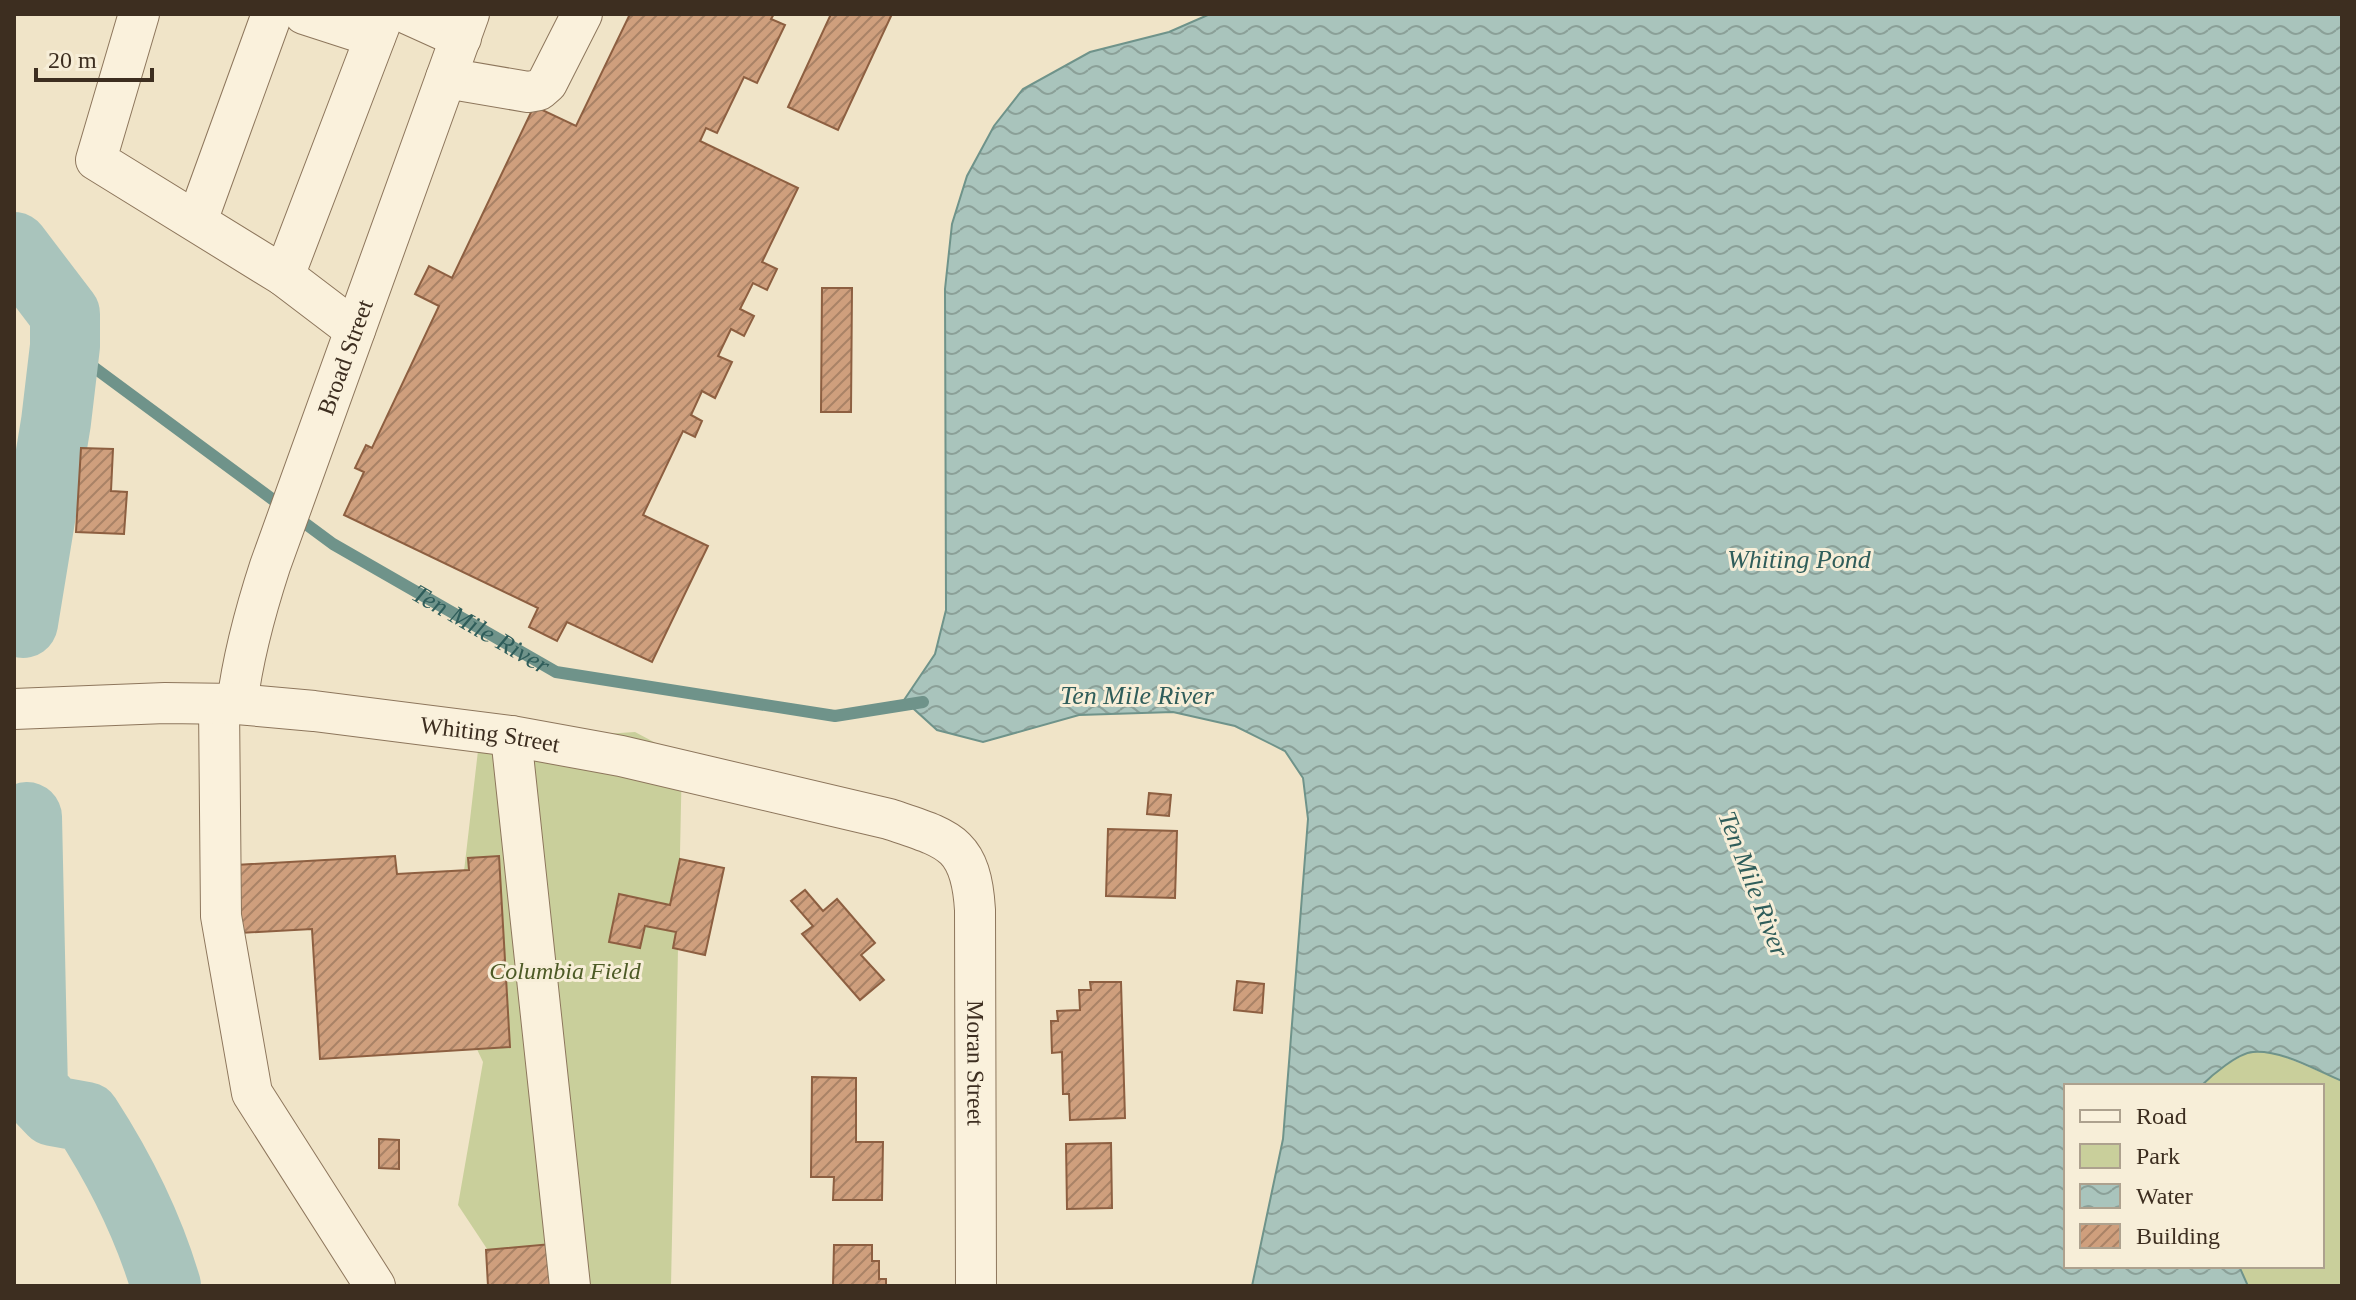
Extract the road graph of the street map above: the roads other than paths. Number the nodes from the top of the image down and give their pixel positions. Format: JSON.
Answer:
{"nodes":[{"id":1,"x":139,"y":14,"type":"edge"},
{"id":2,"x":272,"y":14,"type":"edge"},
{"id":3,"x":304,"y":14,"type":"edge"},
{"id":4,"x":408,"y":14,"type":"edge"},
{"id":5,"x":582,"y":14,"type":"edge"},
{"id":6,"x":379,"y":26,"type":"edge"},
{"id":7,"x":465,"y":26,"type":"edge"},
{"id":8,"x":446,"y":78,"type":"junction"},
{"id":9,"x":197,"y":221,"type":"junction"},
{"id":10,"x":284,"y":276,"type":"junction"},
{"id":11,"x":355,"y":330,"type":"junction"},
{"id":12,"x":228,"y":704,"type":"junction"},
{"id":13,"x":14,"y":709,"type":"edge"},
{"id":14,"x":511,"y":736,"type":"junction"},
{"id":15,"x":953,"y":846,"type":"joint"},
{"id":16,"x":375,"y":1286,"type":"edge"},
{"id":17,"x":570,"y":1286,"type":"edge"},
{"id":18,"x":976,"y":1286,"type":"edge"}],
"edges":[{"from":1,"to":9,"type":"street"},
{"from":2,"to":9,"type":"street"},
{"from":3,"to":6,"type":"street"},
{"from":4,"to":7,"type":"street"},
{"from":5,"to":8,"type":"street"},
{"from":6,"to":10,"type":"street"},
{"from":7,"to":8,"type":"street","name":"Broad Street"},
{"from":8,"to":11,"type":"street","name":"Broad Street"},
{"from":9,"to":10,"type":"street"},
{"from":10,"to":11,"type":"street"},
{"from":11,"to":12,"type":"street","name":"Broad Street"},
{"from":12,"to":13,"type":"street","name":"Whiting Street"},
{"from":12,"to":14,"type":"street","name":"Whiting Street"},
{"from":12,"to":16,"type":"street","name":"Broad Street"},
{"from":14,"to":15,"type":"street","name":"Whiting Street"},
{"from":14,"to":17,"type":"street"},
{"from":15,"to":18,"type":"street","name":"Moran Street"}]}
